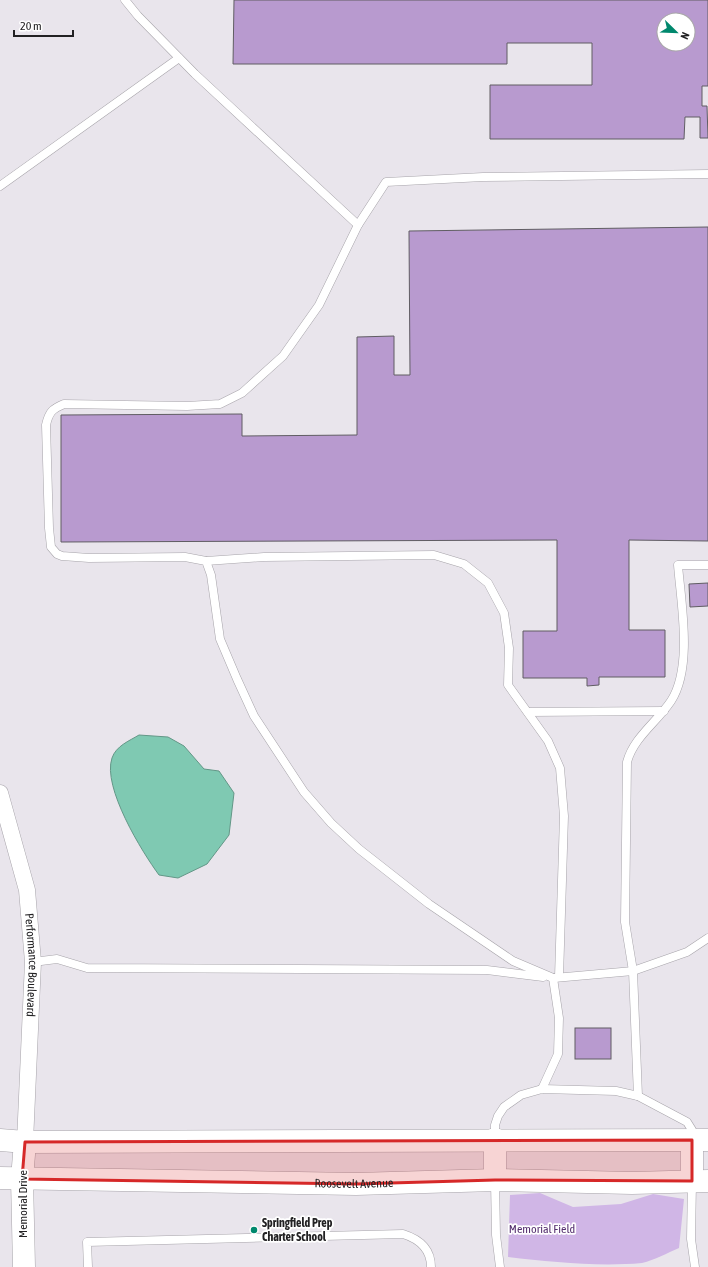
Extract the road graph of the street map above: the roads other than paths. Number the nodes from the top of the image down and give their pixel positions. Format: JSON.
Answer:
{"nodes":[{"id":1,"x":125,"y":0,"type":"edge"},
{"id":2,"x":179,"y":58,"type":"junction"},
{"id":3,"x":708,"y":174,"type":"edge"},
{"id":4,"x":0,"y":186,"type":"edge"},
{"id":5,"x":358,"y":225,"type":"junction"},
{"id":6,"x":206,"y":560,"type":"junction"},
{"id":7,"x":708,"y":565,"type":"edge"},
{"id":8,"x":664,"y":711,"type":"junction"},
{"id":9,"x":528,"y":712,"type":"junction"},
{"id":10,"x":0,"y":793,"type":"edge"},
{"id":11,"x":708,"y":938,"type":"edge"},
{"id":12,"x":33,"y":962,"type":"junction"},
{"id":13,"x":633,"y":971,"type":"junction"},
{"id":14,"x":556,"y":978,"type":"junction"},
{"id":15,"x":542,"y":1089,"type":"junction"},
{"id":16,"x":638,"y":1096,"type":"junction"},
{"id":17,"x":495,"y":1139,"type":"junction"},
{"id":18,"x":0,"y":1140,"type":"edge"},
{"id":19,"x":700,"y":1140,"type":"edge"},
{"id":20,"x":26,"y":1142,"type":"junction"},
{"id":21,"x":0,"y":1178,"type":"edge"},
{"id":22,"x":22,"y":1179,"type":"junction"},
{"id":23,"x":495,"y":1180,"type":"junction"},
{"id":24,"x":700,"y":1181,"type":"edge"},
{"id":25,"x":24,"y":1267,"type":"edge"},
{"id":26,"x":88,"y":1267,"type":"edge"},
{"id":27,"x":431,"y":1267,"type":"edge"},
{"id":28,"x":500,"y":1267,"type":"edge"},
{"id":29,"x":695,"y":1267,"type":"edge"}],
"edges":[{"from":1,"to":2,"type":"lane"},
{"from":2,"to":4,"type":"lane"},
{"from":2,"to":5,"type":"lane"},
{"from":3,"to":5,"type":"lane"},
{"from":5,"to":6,"type":"lane"},
{"from":6,"to":9,"type":"lane"},
{"from":6,"to":14,"type":"lane"},
{"from":7,"to":8,"type":"lane"},
{"from":8,"to":9,"type":"lane"},
{"from":8,"to":13,"type":"lane"},
{"from":9,"to":14,"type":"lane"},
{"from":10,"to":12,"type":"street","name":"Performance Boulevard"},
{"from":11,"to":13,"type":"lane"},
{"from":12,"to":14,"type":"lane"},
{"from":12,"to":20,"type":"street","name":"Performance Boulevard"},
{"from":13,"to":14,"type":"lane"},
{"from":13,"to":16,"type":"lane"},
{"from":14,"to":15,"type":"lane"},
{"from":15,"to":16,"type":"lane"},
{"from":15,"to":17,"type":"lane"},
{"from":16,"to":19,"type":"lane"},
{"from":17,"to":19,"type":"main road"},
{"from":17,"to":20,"type":"main road"},
{"from":17,"to":23,"type":"main road"},
{"from":18,"to":20,"type":"main road"},
{"from":19,"to":24,"type":"main road"},
{"from":20,"to":22,"type":"main road","name":"Memorial Drive"},
{"from":21,"to":22,"type":"main road","name":"Roosevelt Avenue"},
{"from":22,"to":23,"type":"main road","name":"Roosevelt Avenue"},
{"from":22,"to":25,"type":"main road","name":"Memorial Drive"},
{"from":23,"to":24,"type":"main road","name":"Roosevelt Avenue"},
{"from":23,"to":28,"type":"lane"},
{"from":24,"to":29,"type":"lane"},
{"from":26,"to":27,"type":"lane"}]}
